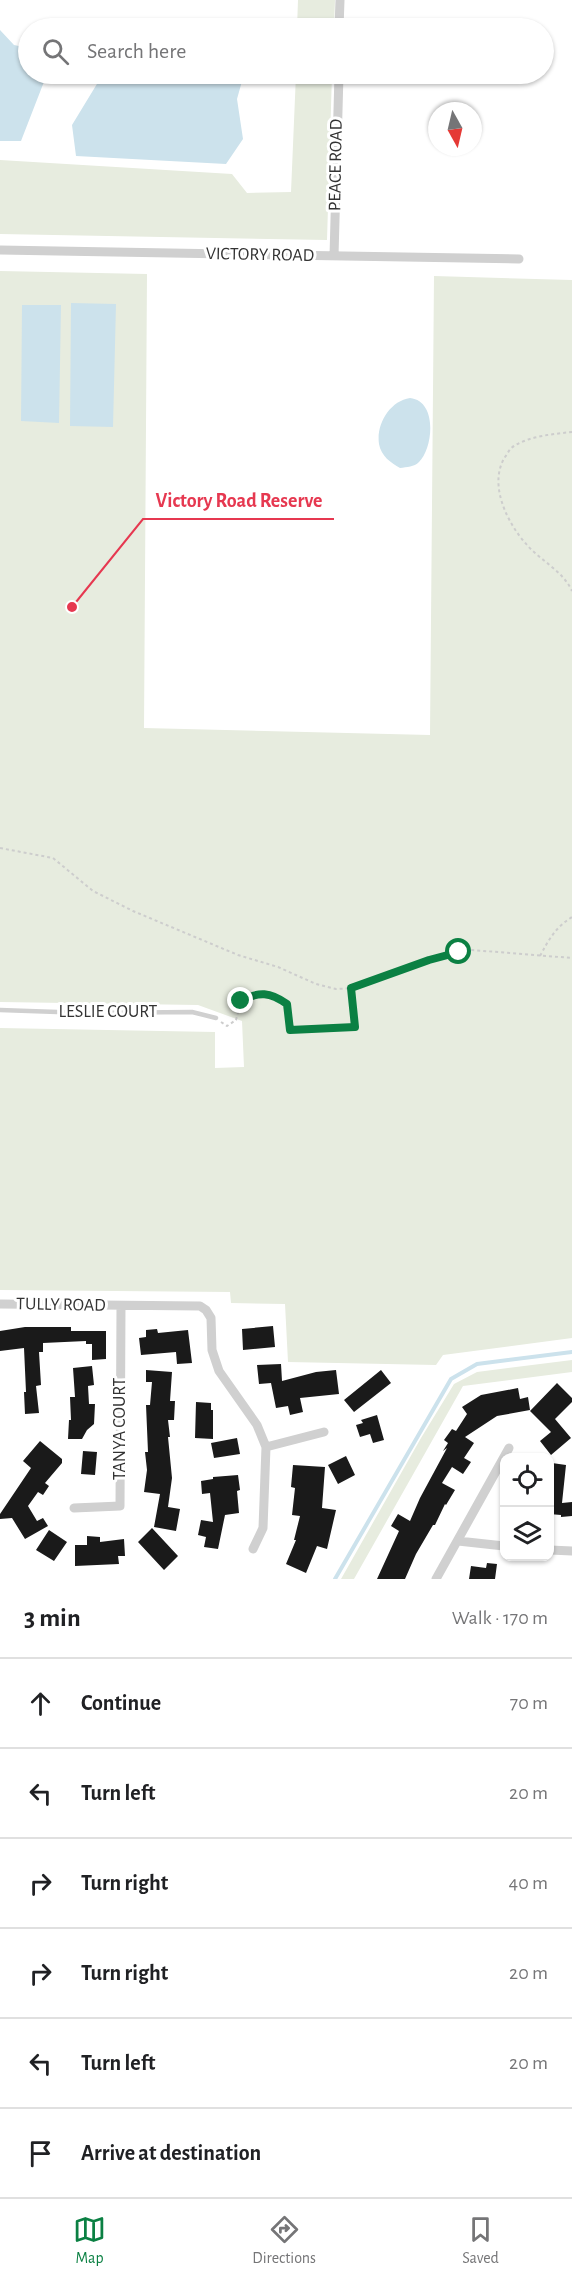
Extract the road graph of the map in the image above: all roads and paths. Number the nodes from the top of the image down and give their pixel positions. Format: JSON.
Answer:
{"nodes":[{"id":1,"x":340,"y":0,"type":"edge"},
{"id":2,"x":339,"y":18,"type":"edge"},
{"id":3,"x":339,"y":84,"type":"edge"},
{"id":4,"x":0,"y":250,"type":"edge"},
{"id":5,"x":334,"y":256,"type":"junction"},
{"id":6,"x":519,"y":259,"type":"dead end"},
{"id":7,"x":572,"y":432,"type":"edge"},
{"id":8,"x":572,"y":591,"type":"edge"},
{"id":9,"x":0,"y":848,"type":"edge"},
{"id":10,"x":572,"y":917,"type":"edge"},
{"id":11,"x":540,"y":956,"type":"junction"},
{"id":12,"x":572,"y":958,"type":"edge"},
{"id":13,"x":351,"y":988,"type":"junction"},
{"id":14,"x":0,"y":1010,"type":"edge"},
{"id":15,"x":216,"y":1018,"type":"joint"},
{"id":16,"x":0,"y":1304,"type":"edge"},
{"id":17,"x":122,"y":1306,"type":"junction"},
{"id":18,"x":324,"y":1432,"type":"dead end"},
{"id":19,"x":266,"y":1447,"type":"junction"},
{"id":20,"x":509,"y":1448,"type":"dead end"},
{"id":21,"x":74,"y":1508,"type":"dead end"},
{"id":22,"x":458,"y":1541,"type":"junction"},
{"id":23,"x":500,"y":1546,"type":"edge"},
{"id":24,"x":253,"y":1548,"type":"dead end"},
{"id":25,"x":554,"y":1550,"type":"edge"},
{"id":26,"x":572,"y":1551,"type":"edge"},
{"id":27,"x":436,"y":1579,"type":"edge"}],
"edges":[{"from":1,"to":2,"type":"street"},
{"from":3,"to":5,"type":"street","name":"PEACE ROAD"},
{"from":4,"to":5,"type":"street","name":"VICTORY ROAD"},
{"from":5,"to":6,"type":"street","name":"VICTORY ROAD"},
{"from":7,"to":8,"type":"path"},
{"from":9,"to":13,"type":"path"},
{"from":10,"to":11,"type":"path"},
{"from":11,"to":12,"type":"path"},
{"from":11,"to":13,"type":"path"},
{"from":13,"to":15,"type":"path"},
{"from":14,"to":15,"type":"lane","name":"LESLIE COURT"},
{"from":16,"to":17,"type":"street","name":"TULLY ROAD"},
{"from":17,"to":19,"type":"street","name":"TULLY ROAD"},
{"from":17,"to":21,"type":"street","name":"TANYA COURT"},
{"from":18,"to":19,"type":"street"},
{"from":19,"to":24,"type":"street"},
{"from":20,"to":22,"type":"street"},
{"from":22,"to":23,"type":"street"},
{"from":22,"to":27,"type":"street"},
{"from":25,"to":26,"type":"street"}]}
